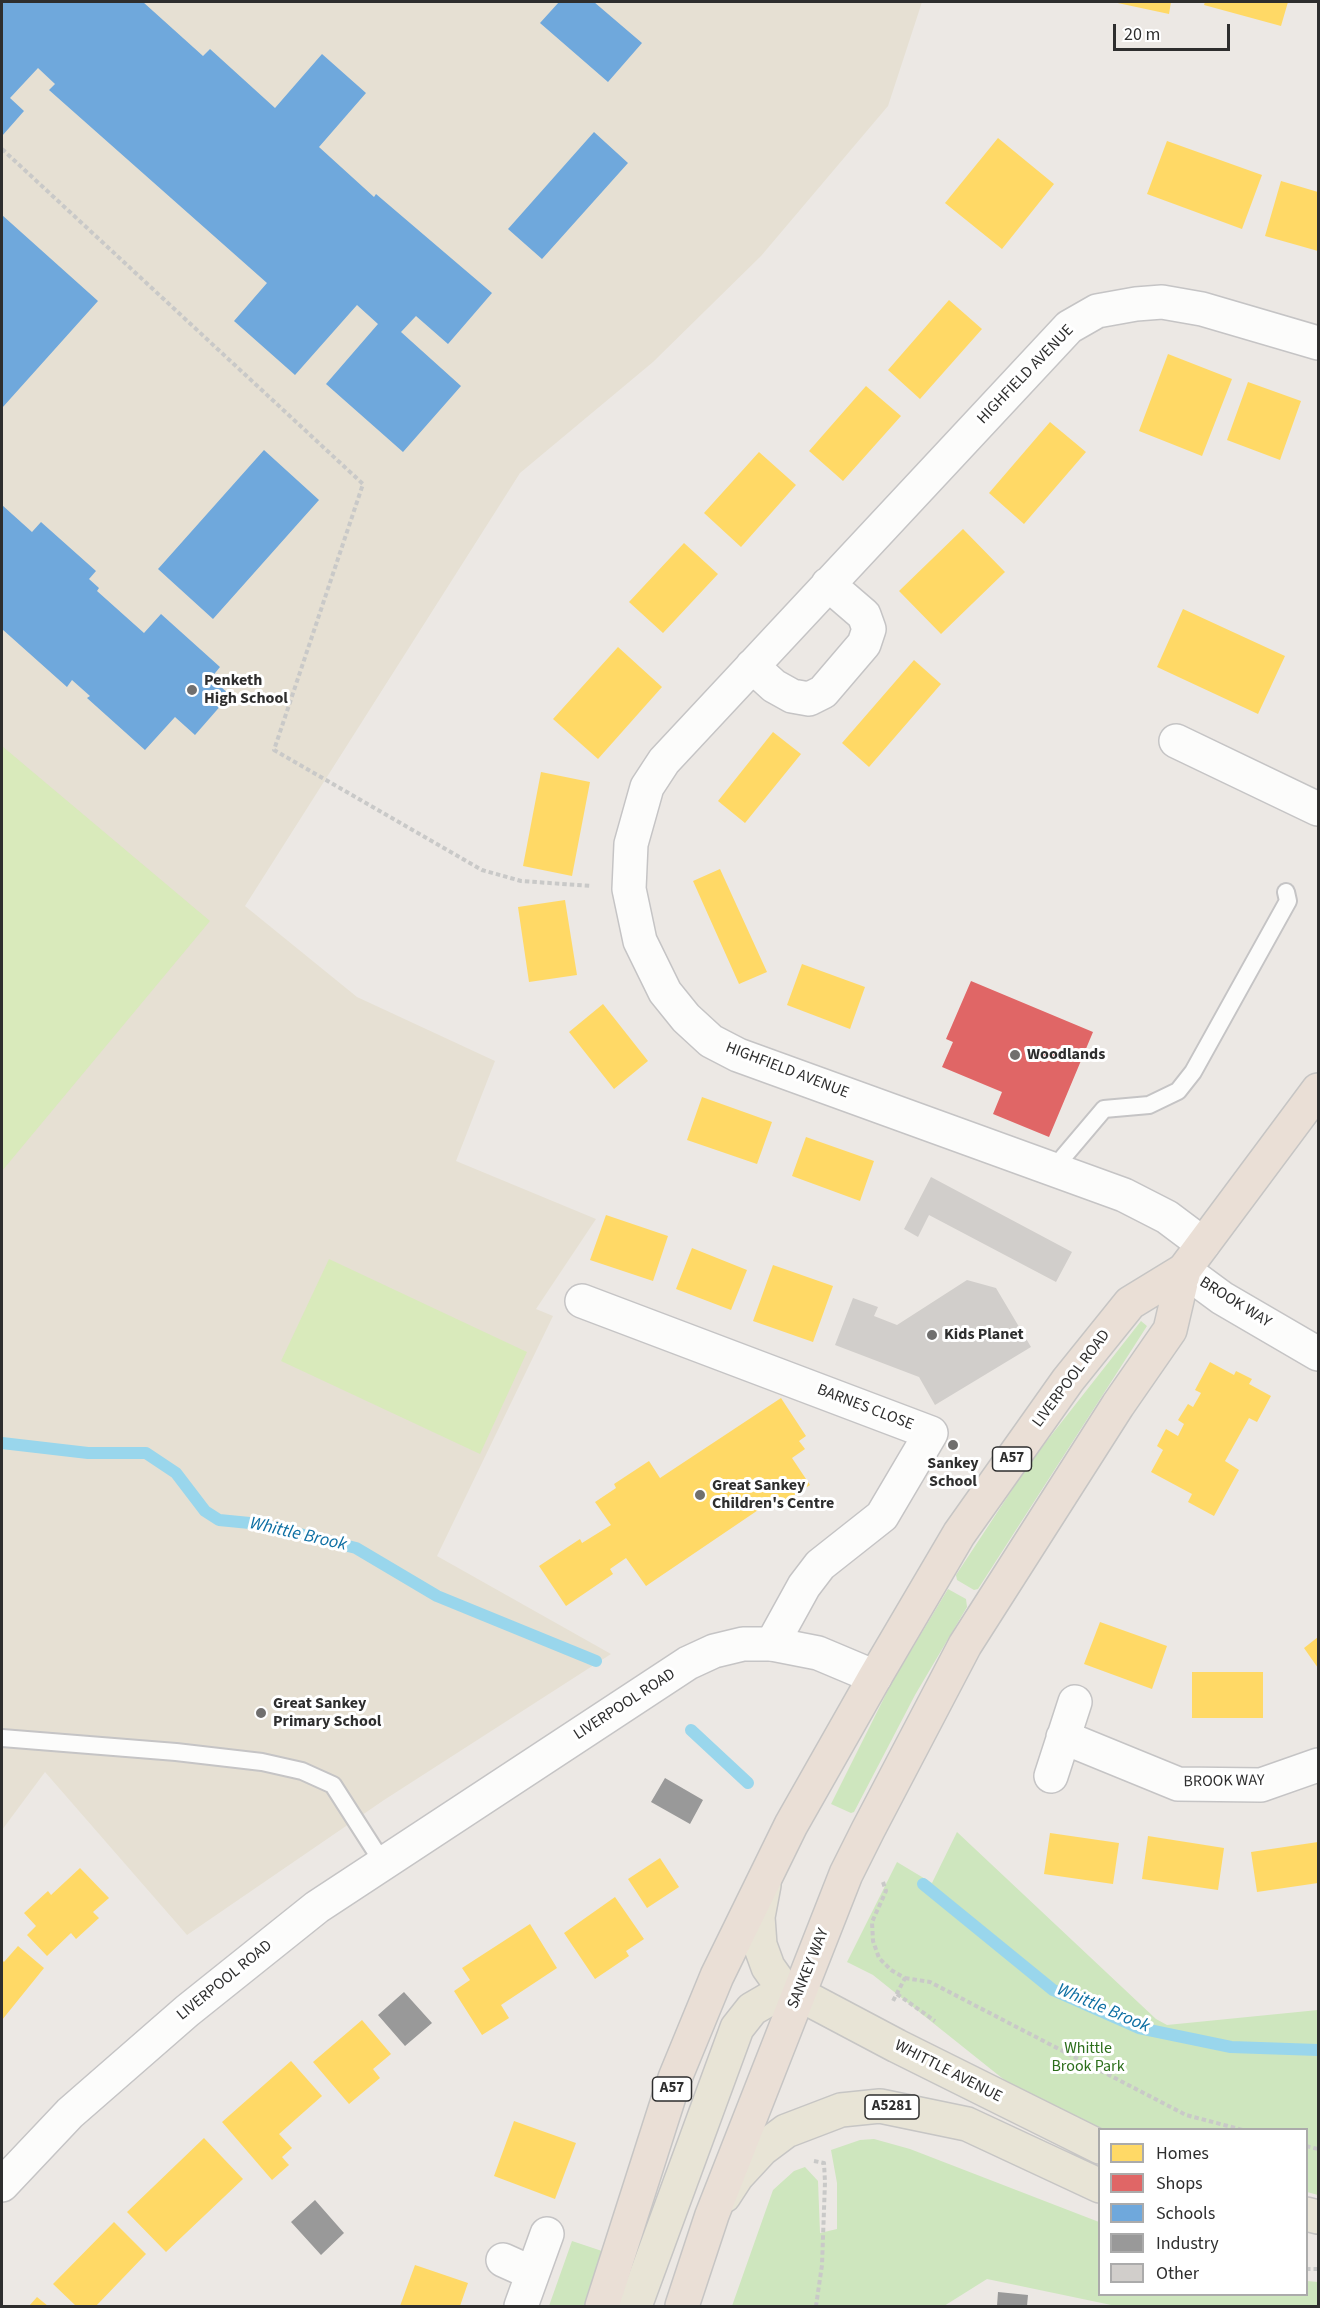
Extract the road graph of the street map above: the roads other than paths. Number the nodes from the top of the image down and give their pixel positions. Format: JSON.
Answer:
{"nodes":[{"id":1,"x":1318,"y":343,"type":"edge"},
{"id":2,"x":828,"y":584,"type":"junction"},
{"id":3,"x":752,"y":666,"type":"junction"},
{"id":4,"x":1176,"y":741,"type":"dead end"},
{"id":5,"x":1318,"y":809,"type":"edge"},
{"id":6,"x":1286,"y":892,"type":"dead end"},
{"id":7,"x":1318,"y":1090,"type":"edge"},
{"id":8,"x":1054,"y":1168,"type":"junction"},
{"id":9,"x":1203,"y":1244,"type":"junction"},
{"id":10,"x":1184,"y":1270,"type":"junction"},
{"id":11,"x":582,"y":1301,"type":"dead end"},
{"id":12,"x":1318,"y":1354,"type":"edge"},
{"id":13,"x":772,"y":1644,"type":"junction"},
{"id":14,"x":965,"y":1645,"type":"joint"},
{"id":15,"x":875,"y":1677,"type":"junction"},
{"id":16,"x":1075,"y":1702,"type":"dead end"},
{"id":17,"x":1063,"y":1737,"type":"junction"},
{"id":18,"x":2,"y":1738,"type":"edge"},
{"id":19,"x":1318,"y":1766,"type":"edge"},
{"id":20,"x":1051,"y":1776,"type":"dead end"},
{"id":21,"x":383,"y":1863,"type":"junction"},
{"id":22,"x":765,"y":1880,"type":"junction"},
{"id":23,"x":798,"y":1996,"type":"junction"},
{"id":24,"x":1098,"y":2146,"type":"edge"},
{"id":25,"x":2,"y":2185,"type":"edge"},
{"id":26,"x":1098,"y":2185,"type":"edge"},
{"id":27,"x":712,"y":2215,"type":"junction"},
{"id":28,"x":547,"y":2234,"type":"dead end"},
{"id":29,"x":503,"y":2260,"type":"dead end"},
{"id":30,"x":532,"y":2272,"type":"junction"},
{"id":31,"x":520,"y":2307,"type":"edge"},
{"id":32,"x":602,"y":2307,"type":"edge"},
{"id":33,"x":635,"y":2307,"type":"edge"},
{"id":34,"x":682,"y":2307,"type":"edge"}],
"edges":[{"from":1,"to":2,"type":"street","name":"HIGHFIELD AVENUE"},
{"from":2,"to":3,"type":"street","name":"HIGHFIELD AVENUE"},
{"from":2,"to":3,"type":"street"},
{"from":3,"to":8,"type":"street","name":"HIGHFIELD AVENUE"},
{"from":4,"to":5,"type":"street"},
{"from":6,"to":8,"type":"lane"},
{"from":7,"to":9,"type":"highway","name":"LIVERPOOL ROAD","number":"A57"},
{"from":8,"to":9,"type":"street","name":"HIGHFIELD AVENUE"},
{"from":9,"to":10,"type":"highway","name":"LIVERPOOL ROAD","number":"A57"},
{"from":10,"to":12,"type":"street","name":"BROOK WAY"},
{"from":10,"to":14,"type":"highway","name":"LIVERPOOL ROAD","number":"A57"},
{"from":10,"to":15,"type":"highway","name":"LIVERPOOL ROAD","number":"A57"},
{"from":11,"to":13,"type":"street","name":"BARNES CLOSE"},
{"from":13,"to":15,"type":"street","name":"LIVERPOOL ROAD"},
{"from":13,"to":21,"type":"street","name":"LIVERPOOL ROAD"},
{"from":14,"to":23,"type":"highway","name":"SANKEY WAY","number":"A57"},
{"from":15,"to":22,"type":"highway","number":"A57"},
{"from":16,"to":17,"type":"street"},
{"from":17,"to":19,"type":"street","name":"BROOK WAY"},
{"from":17,"to":20,"type":"street"},
{"from":18,"to":21,"type":"lane"},
{"from":21,"to":25,"type":"street","name":"LIVERPOOL ROAD"},
{"from":22,"to":23,"type":"main road","name":"WHITTLE AVENUE"},
{"from":22,"to":32,"type":"highway","number":"A57"},
{"from":23,"to":24,"type":"main road","name":"WHITTLE AVENUE"},
{"from":23,"to":27,"type":"highway","name":"SANKEY WAY","number":"A57"},
{"from":23,"to":33,"type":"main road"},
{"from":26,"to":27,"type":"main road","number":"A5281"},
{"from":27,"to":34,"type":"highway","name":"SANKEY WAY","number":"A57"},
{"from":28,"to":30,"type":"street"},
{"from":29,"to":30,"type":"street"},
{"from":30,"to":31,"type":"street"}]}
